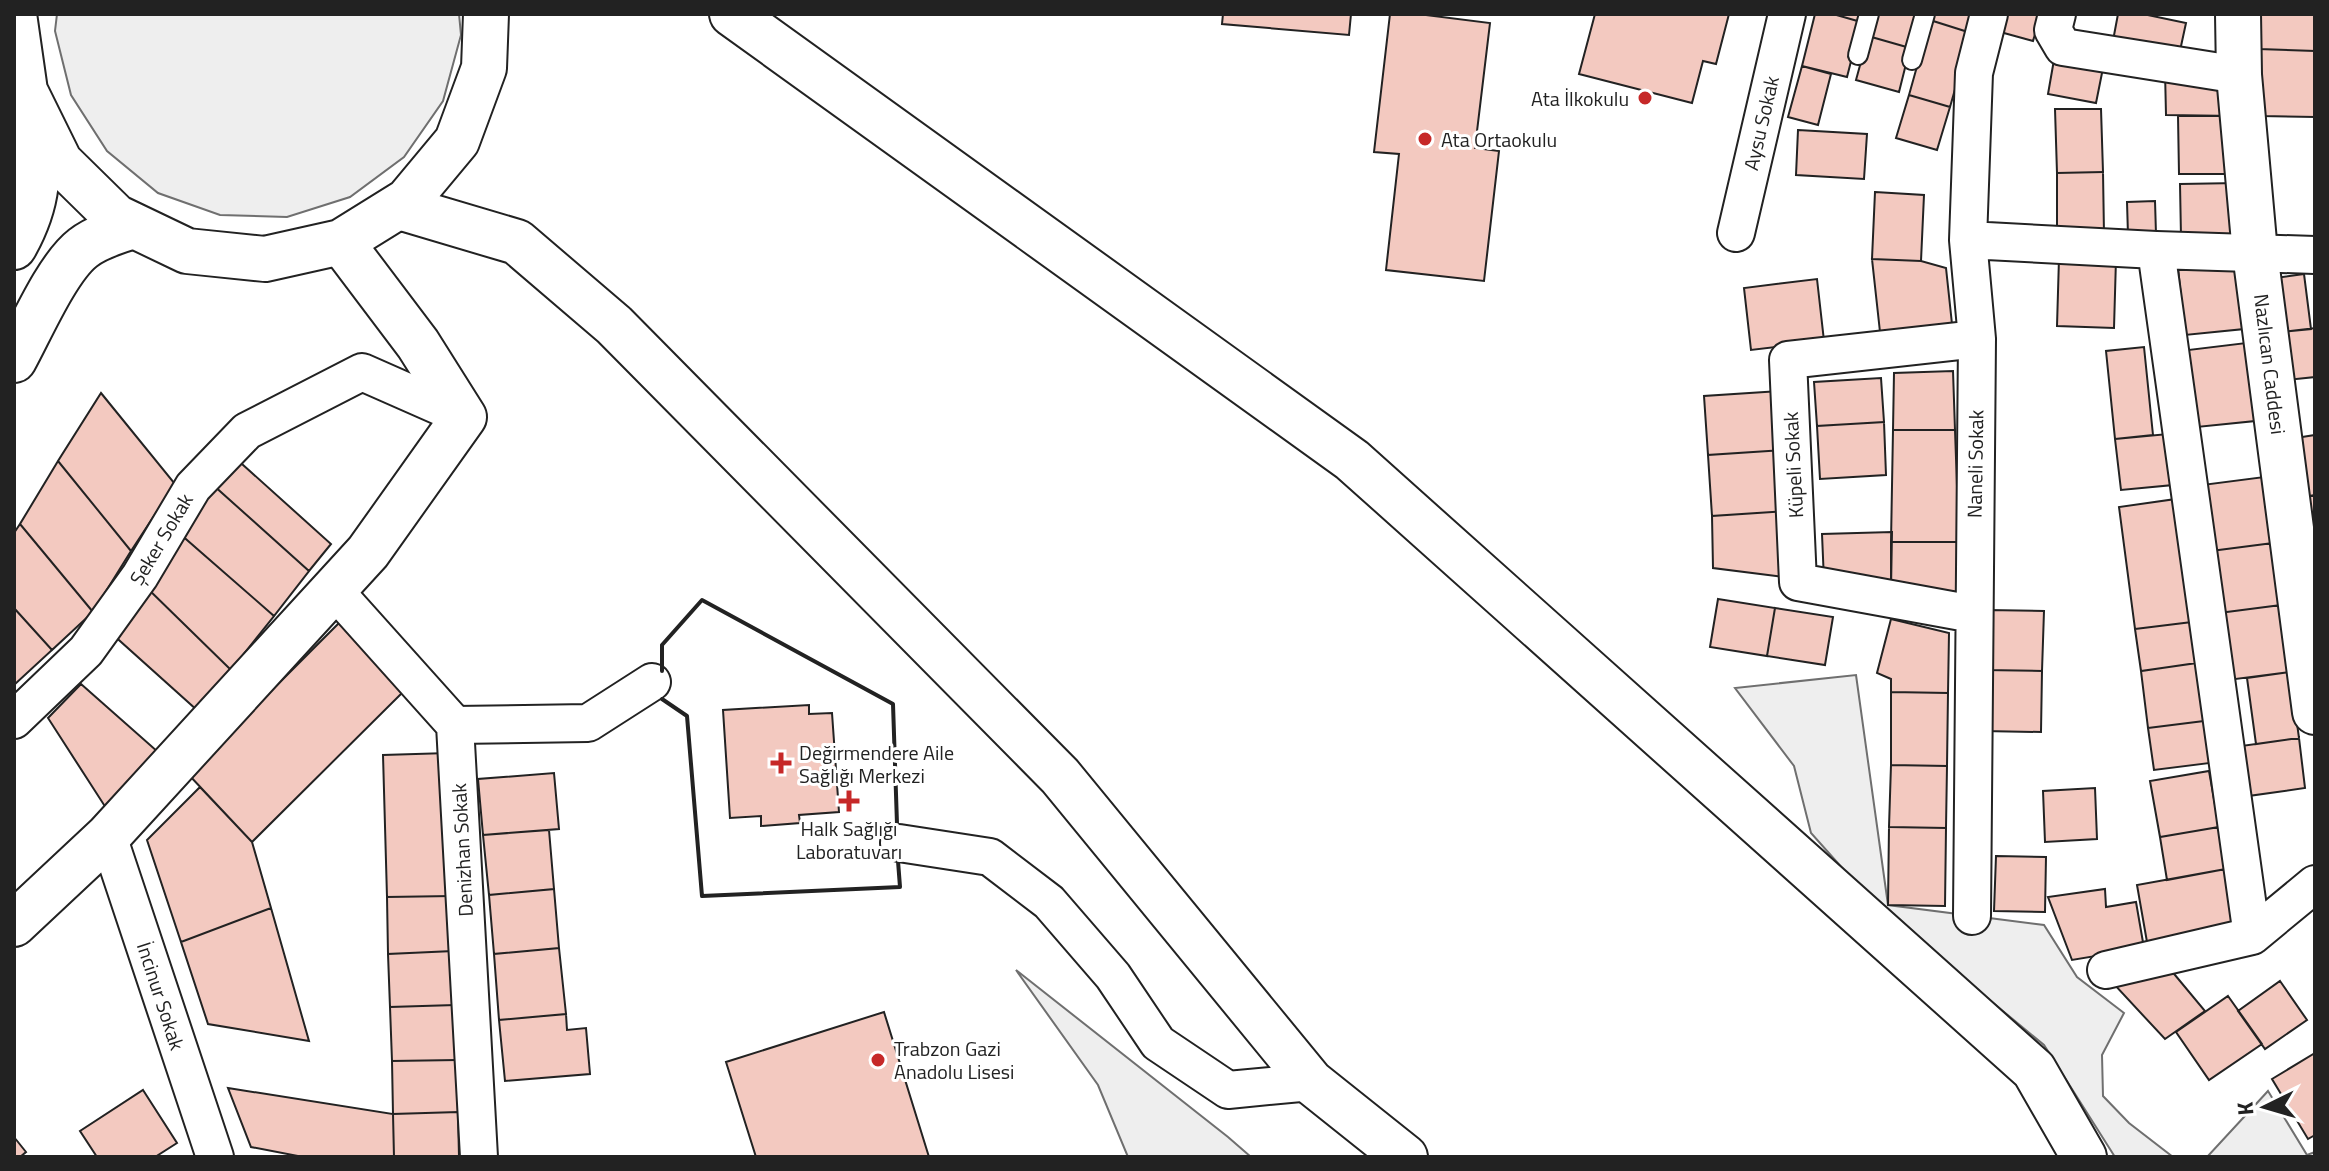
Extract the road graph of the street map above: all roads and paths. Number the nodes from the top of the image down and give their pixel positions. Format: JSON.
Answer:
{"nodes":[{"id":1,"x":14,"y":14,"type":"edge"},
{"id":2,"x":486,"y":14,"type":"edge"},
{"id":3,"x":732,"y":14,"type":"edge"},
{"id":4,"x":1787,"y":14,"type":"edge"},
{"id":5,"x":1869,"y":14,"type":"edge"},
{"id":6,"x":1925,"y":14,"type":"edge"},
{"id":7,"x":1989,"y":14,"type":"edge"},
{"id":8,"x":2057,"y":14,"type":"edge"},
{"id":9,"x":2238,"y":14,"type":"edge"},
{"id":10,"x":1858,"y":55,"type":"dead end"},
{"id":11,"x":1912,"y":60,"type":"dead end"},
{"id":12,"x":2239,"y":75,"type":"junction"},
{"id":13,"x":19,"y":90,"type":"edge"},
{"id":14,"x":399,"y":207,"type":"junction"},
{"id":15,"x":134,"y":226,"type":"junction"},
{"id":16,"x":1736,"y":233,"type":"dead end"},
{"id":17,"x":1968,"y":240,"type":"junction"},
{"id":18,"x":341,"y":242,"type":"junction"},
{"id":19,"x":14,"y":247,"type":"edge"},
{"id":20,"x":2156,"y":250,"type":"junction"},
{"id":21,"x":2255,"y":253,"type":"junction"},
{"id":22,"x":2315,"y":255,"type":"edge"},
{"id":23,"x":1977,"y":339,"type":"junction"},
{"id":24,"x":14,"y":360,"type":"edge"},
{"id":25,"x":464,"y":417,"type":"junction"},
{"id":26,"x":334,"y":590,"type":"junction"},
{"id":27,"x":1973,"y":614,"type":"junction"},
{"id":28,"x":652,"y":682,"type":"dead end"},
{"id":29,"x":2315,"y":712,"type":"edge"},
{"id":30,"x":14,"y":720,"type":"edge"},
{"id":31,"x":455,"y":725,"type":"junction"},
{"id":32,"x":108,"y":836,"type":"junction"},
{"id":33,"x":899,"y":843,"type":"dead end"},
{"id":34,"x":2315,"y":884,"type":"edge"},
{"id":35,"x":1972,"y":916,"type":"dead end"},
{"id":36,"x":14,"y":924,"type":"edge"},
{"id":37,"x":2252,"y":936,"type":"junction"},
{"id":38,"x":2106,"y":970,"type":"dead end"},
{"id":39,"x":1311,"y":1082,"type":"junction"},
{"id":40,"x":215,"y":1157,"type":"edge"},
{"id":41,"x":479,"y":1157,"type":"edge"},
{"id":42,"x":1405,"y":1157,"type":"edge"},
{"id":43,"x":2084,"y":1157,"type":"edge"}],
"edges":[{"from":1,"to":13,"type":"main road"},
{"from":2,"to":14,"type":"main road"},
{"from":3,"to":43,"type":"main road"},
{"from":4,"to":16,"type":"street","name":"Aysu Sokak"},
{"from":5,"to":10,"type":"lane"},
{"from":6,"to":11,"type":"lane"},
{"from":7,"to":17,"type":"street","name":"Naneli Sokak"},
{"from":8,"to":12,"type":"street"},
{"from":9,"to":12,"type":"main road","name":"Nazlıcan Caddesi"},
{"from":12,"to":21,"type":"main road","name":"Nazlıcan Caddesi"},
{"from":13,"to":15,"type":"main road"},
{"from":13,"to":19,"type":"main road"},
{"from":14,"to":18,"type":"main road"},
{"from":14,"to":39,"type":"main road"},
{"from":15,"to":18,"type":"main road"},
{"from":15,"to":24,"type":"main road"},
{"from":17,"to":20,"type":"street"},
{"from":17,"to":23,"type":"street","name":"Naneli Sokak"},
{"from":18,"to":25,"type":"main road"},
{"from":20,"to":21,"type":"street"},
{"from":20,"to":37,"type":"street"},
{"from":21,"to":22,"type":"street"},
{"from":21,"to":29,"type":"main road","name":"Nazlıcan Caddesi"},
{"from":23,"to":27,"type":"street","name":"Naneli Sokak"},
{"from":23,"to":27,"type":"street","name":"Küpeli Sokak"},
{"from":25,"to":26,"type":"main road"},
{"from":25,"to":30,"type":"street","name":"Şeker Sokak"},
{"from":26,"to":31,"type":"street"},
{"from":26,"to":32,"type":"main road"},
{"from":27,"to":35,"type":"street","name":"Naneli Sokak"},
{"from":28,"to":31,"type":"street"},
{"from":31,"to":41,"type":"street","name":"Denizhan Sokak"},
{"from":32,"to":36,"type":"main road"},
{"from":32,"to":40,"type":"street","name":"İncinur Sokak"},
{"from":33,"to":39,"type":"street"},
{"from":34,"to":37,"type":"street"},
{"from":37,"to":38,"type":"street"},
{"from":39,"to":42,"type":"main road"}]}
